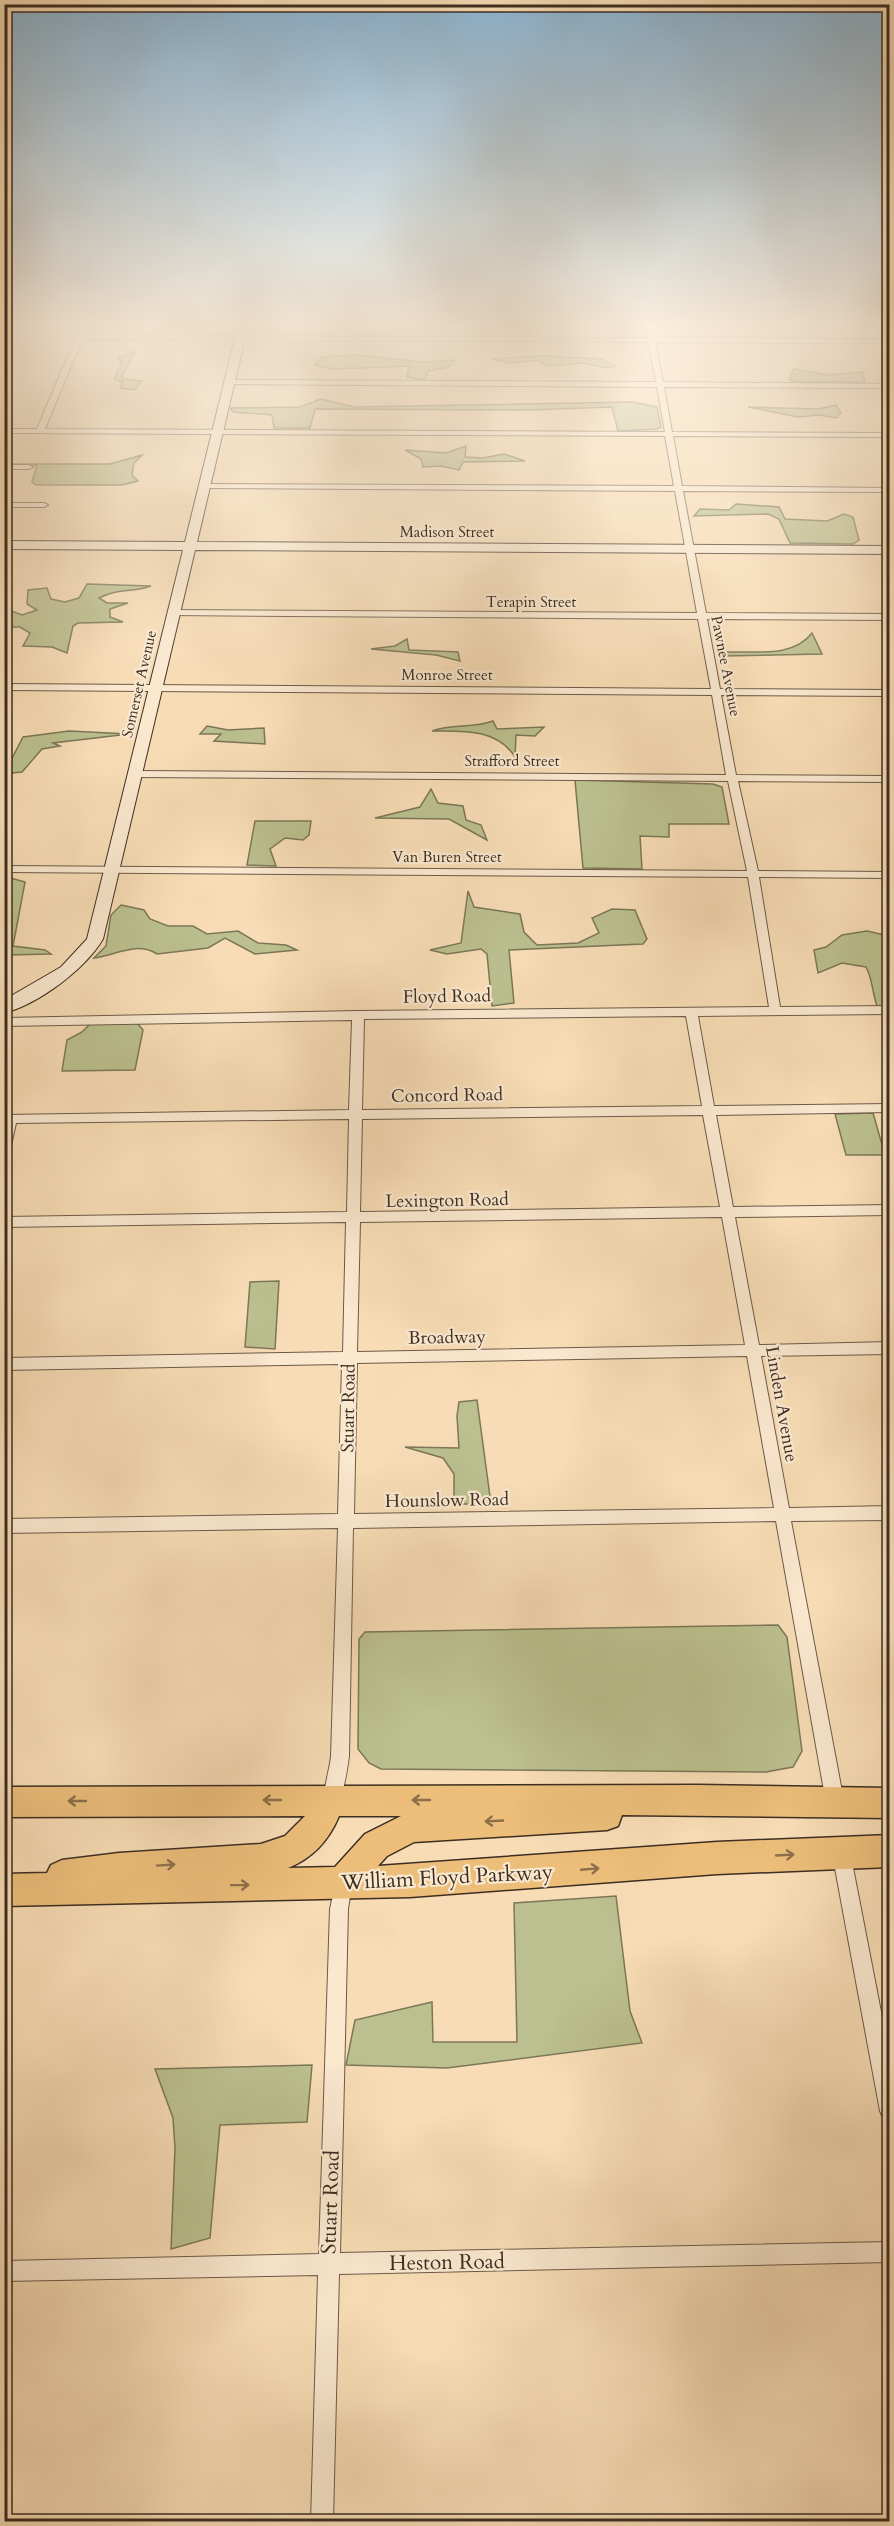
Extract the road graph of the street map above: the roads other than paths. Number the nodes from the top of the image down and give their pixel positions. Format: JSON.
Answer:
{"nodes":[{"id":1,"x":215,"y":444,"type":"edge"},
{"id":2,"x":670,"y":444,"type":"edge"},
{"id":3,"x":4,"y":467,"type":"edge"},
{"id":4,"x":29,"y":467,"type":"dead end"},
{"id":5,"x":205,"y":486,"type":"junction"},
{"id":6,"x":680,"y":489,"type":"junction"},
{"id":7,"x":890,"y":490,"type":"edge"},
{"id":8,"x":4,"y":505,"type":"edge"},
{"id":9,"x":44,"y":505,"type":"dead end"},
{"id":10,"x":4,"y":545,"type":"edge"},
{"id":11,"x":189,"y":546,"type":"junction"},
{"id":12,"x":691,"y":549,"type":"junction"},
{"id":13,"x":890,"y":550,"type":"edge"},
{"id":14,"x":173,"y":613,"type":"junction"},
{"id":15,"x":702,"y":616,"type":"junction"},
{"id":16,"x":890,"y":617,"type":"edge"},
{"id":17,"x":4,"y":687,"type":"edge"},
{"id":18,"x":155,"y":688,"type":"junction"},
{"id":19,"x":717,"y":692,"type":"junction"},
{"id":20,"x":890,"y":693,"type":"edge"},
{"id":21,"x":134,"y":774,"type":"junction"},
{"id":22,"x":732,"y":778,"type":"junction"},
{"id":23,"x":890,"y":779,"type":"edge"},
{"id":24,"x":4,"y":869,"type":"edge"},
{"id":25,"x":111,"y":870,"type":"junction"},
{"id":26,"x":753,"y":874,"type":"junction"},
{"id":27,"x":890,"y":875,"type":"edge"},
{"id":28,"x":4,"y":1008,"type":"edge"},
{"id":29,"x":890,"y":1010,"type":"edge"},
{"id":30,"x":775,"y":1011,"type":"junction"},
{"id":31,"x":692,"y":1012,"type":"junction"},
{"id":32,"x":358,"y":1016,"type":"junction"},
{"id":33,"x":4,"y":1022,"type":"edge"},
{"id":34,"x":890,"y":1108,"type":"edge"},
{"id":35,"x":709,"y":1110,"type":"junction"},
{"id":36,"x":355,"y":1114,"type":"junction"},
{"id":37,"x":8,"y":1119,"type":"edge"},
{"id":38,"x":4,"y":1150,"type":"edge"},
{"id":39,"x":890,"y":1210,"type":"edge"},
{"id":40,"x":728,"y":1212,"type":"junction"},
{"id":41,"x":353,"y":1219,"type":"junction"},
{"id":42,"x":4,"y":1222,"type":"edge"},
{"id":43,"x":890,"y":1348,"type":"edge"},
{"id":44,"x":753,"y":1351,"type":"junction"},
{"id":45,"x":350,"y":1359,"type":"junction"},
{"id":46,"x":4,"y":1364,"type":"edge"},
{"id":47,"x":890,"y":1513,"type":"edge"},
{"id":48,"x":782,"y":1514,"type":"junction"},
{"id":49,"x":346,"y":1521,"type":"junction"},
{"id":50,"x":4,"y":1526,"type":"edge"},
{"id":51,"x":331,"y":1800,"type":"junction"},
{"id":52,"x":698,"y":1800,"type":"junction"},
{"id":53,"x":4,"y":1802,"type":"edge"},
{"id":54,"x":835,"y":1802,"type":"junction"},
{"id":55,"x":890,"y":1803,"type":"edge"},
{"id":56,"x":890,"y":1851,"type":"edge"},
{"id":57,"x":841,"y":1852,"type":"junction"},
{"id":58,"x":343,"y":1883,"type":"junction"},
{"id":59,"x":4,"y":1890,"type":"edge"},
{"id":60,"x":890,"y":2111,"type":"edge"},
{"id":61,"x":890,"y":2252,"type":"edge"},
{"id":62,"x":328,"y":2264,"type":"junction"},
{"id":63,"x":4,"y":2271,"type":"edge"},
{"id":64,"x":322,"y":2522,"type":"edge"}],
"edges":[{"from":1,"to":5,"type":"street","name":"Somerset Avenue"},
{"from":2,"to":6,"type":"street","name":"Pawnee Avenue"},
{"from":3,"to":4,"type":"street"},
{"from":5,"to":6,"type":"street"},
{"from":5,"to":11,"type":"street","name":"Somerset Avenue"},
{"from":6,"to":7,"type":"street"},
{"from":6,"to":12,"type":"street","name":"Pawnee Avenue"},
{"from":8,"to":9,"type":"street"},
{"from":10,"to":11,"type":"street","name":"Madison Street"},
{"from":11,"to":12,"type":"street","name":"Madison Street"},
{"from":11,"to":14,"type":"street","name":"Somerset Avenue"},
{"from":12,"to":13,"type":"street","name":"Madison Street"},
{"from":12,"to":15,"type":"street","name":"Pawnee Avenue"},
{"from":14,"to":15,"type":"street","name":"Terapin Street"},
{"from":14,"to":18,"type":"street","name":"Somerset Avenue"},
{"from":15,"to":16,"type":"street","name":"Terapin Street"},
{"from":15,"to":19,"type":"street","name":"Pawnee Avenue"},
{"from":17,"to":18,"type":"street","name":"Monroe Street"},
{"from":18,"to":19,"type":"street","name":"Monroe Street"},
{"from":18,"to":21,"type":"street","name":"Somerset Avenue"},
{"from":19,"to":20,"type":"street","name":"Monroe Street"},
{"from":19,"to":22,"type":"street","name":"Pawnee Avenue"},
{"from":21,"to":22,"type":"street","name":"Strafford Street"},
{"from":21,"to":25,"type":"street","name":"Somerset Avenue"},
{"from":22,"to":23,"type":"street","name":"Strafford Street"},
{"from":22,"to":26,"type":"street","name":"Pawnee Avenue"},
{"from":24,"to":25,"type":"street","name":"Van Buren Street"},
{"from":25,"to":26,"type":"street","name":"Van Buren Street"},
{"from":25,"to":28,"type":"street","name":"Somerset Avenue"},
{"from":26,"to":27,"type":"street","name":"Van Buren Street"},
{"from":26,"to":30,"type":"street","name":"Pawnee Avenue"},
{"from":29,"to":30,"type":"street","name":"Floyd Road"},
{"from":30,"to":31,"type":"street","name":"Floyd Road"},
{"from":31,"to":32,"type":"street","name":"Floyd Road"},
{"from":31,"to":35,"type":"street","name":"Linden Avenue"},
{"from":32,"to":33,"type":"street","name":"Floyd Road"},
{"from":32,"to":36,"type":"street","name":"Stuart Road"},
{"from":34,"to":35,"type":"street","name":"Concord Road"},
{"from":35,"to":36,"type":"street","name":"Concord Road"},
{"from":35,"to":40,"type":"street","name":"Linden Avenue"},
{"from":36,"to":37,"type":"street","name":"Concord Road"},
{"from":36,"to":41,"type":"street","name":"Stuart Road"},
{"from":37,"to":38,"type":"street"},
{"from":39,"to":40,"type":"street","name":"Lexington Road"},
{"from":40,"to":41,"type":"street","name":"Lexington Road"},
{"from":40,"to":44,"type":"street","name":"Linden Avenue"},
{"from":41,"to":42,"type":"street","name":"Lexington Road"},
{"from":41,"to":45,"type":"street","name":"Stuart Road"},
{"from":43,"to":44,"type":"street","name":"Broadway"},
{"from":44,"to":45,"type":"street","name":"Broadway"},
{"from":44,"to":48,"type":"street","name":"Linden Avenue"},
{"from":45,"to":46,"type":"street","name":"Broadway"},
{"from":45,"to":49,"type":"street","name":"Stuart Road"},
{"from":47,"to":48,"type":"street","name":"Hounslow Road"},
{"from":48,"to":49,"type":"street","name":"Hounslow Road"},
{"from":48,"to":54,"type":"street","name":"Linden Avenue"},
{"from":49,"to":50,"type":"street","name":"Hounslow Road"},
{"from":49,"to":51,"type":"street","name":"Stuart Road"},
{"from":52,"to":51,"type":"highway","one_way":true},
{"from":51,"to":53,"type":"highway","one_way":true},
{"from":59,"to":51,"type":"highway","one_way":true},
{"from":52,"to":54,"type":"highway"},
{"from":52,"to":58,"type":"highway","one_way":true},
{"from":54,"to":55,"type":"highway"},
{"from":56,"to":57,"type":"highway","name":"William Floyd Parkway"},
{"from":58,"to":57,"type":"highway","name":"William Floyd Parkway","one_way":true},
{"from":57,"to":60,"type":"street"},
{"from":59,"to":58,"type":"highway","name":"William Floyd Parkway","one_way":true},
{"from":58,"to":62,"type":"street","name":"Stuart Road"},
{"from":61,"to":62,"type":"street","name":"Heston Road"},
{"from":62,"to":63,"type":"street","name":"Heston Road"},
{"from":62,"to":64,"type":"street","name":"Stuart Road"}]}
